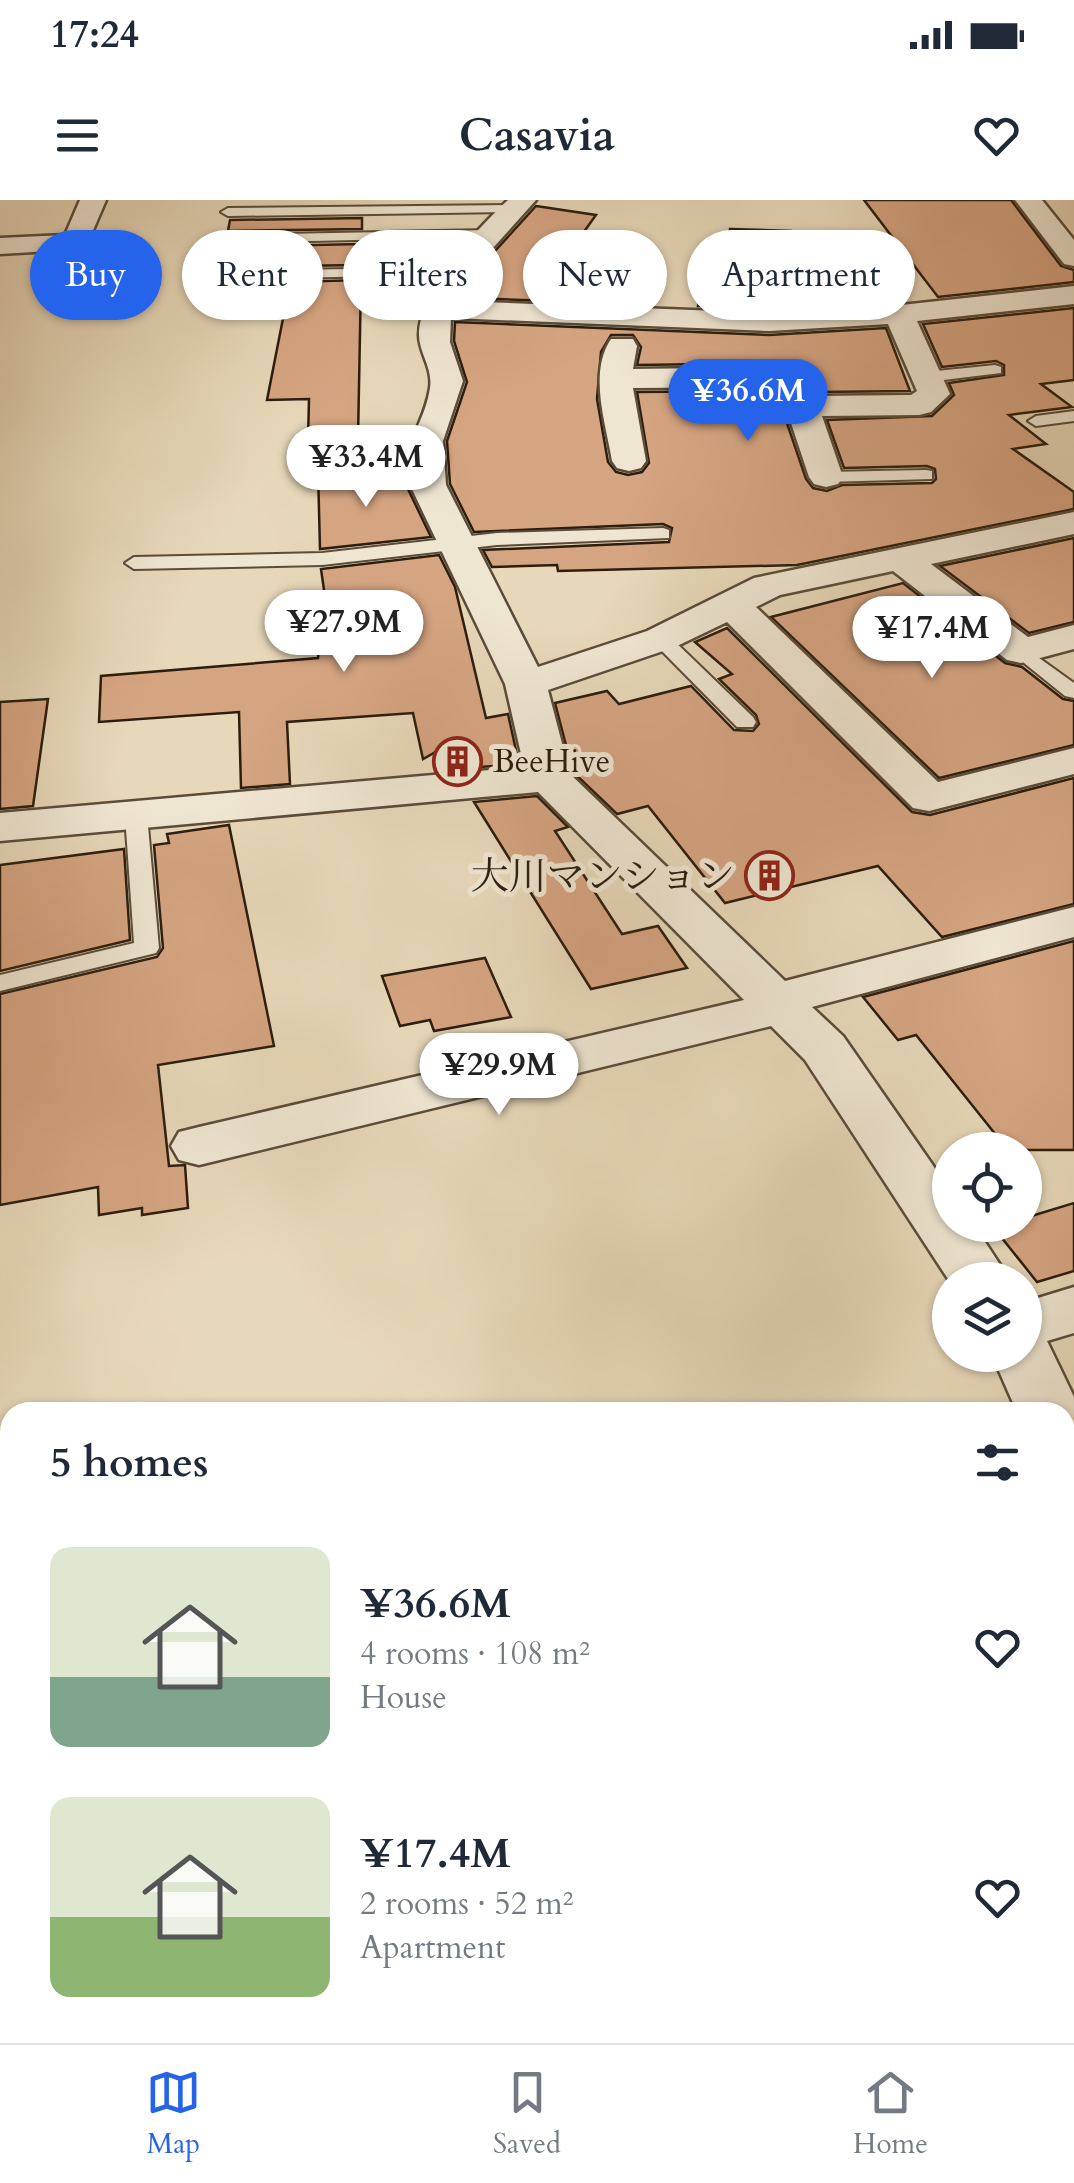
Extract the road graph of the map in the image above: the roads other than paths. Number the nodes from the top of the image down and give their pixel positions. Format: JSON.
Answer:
{"nodes":[{"id":1,"x":93,"y":200,"type":"edge"},
{"id":2,"x":1028,"y":200,"type":"edge"},
{"id":3,"x":228,"y":212,"type":"dead end"},
{"id":4,"x":509,"y":214,"type":"edge"},
{"id":5,"x":81,"y":230,"type":"edge"},
{"id":6,"x":323,"y":230,"type":"edge"},
{"id":7,"x":30,"y":245,"type":"edge"},
{"id":8,"x":0,"y":246,"type":"edge"},
{"id":9,"x":1070,"y":250,"type":"edge"},
{"id":10,"x":1074,"y":295,"type":"edge"},
{"id":11,"x":915,"y":312,"type":"edge"},
{"id":12,"x":437,"y":320,"type":"edge"},
{"id":13,"x":627,"y":320,"type":"edge"},
{"id":14,"x":698,"y":320,"type":"edge"},
{"id":15,"x":802,"y":320,"type":"edge"},
{"id":16,"x":902,"y":320,"type":"edge"},
{"id":17,"x":995,"y":370,"type":"dead end"},
{"id":18,"x":927,"y":377,"type":"junction"},
{"id":19,"x":615,"y":379,"type":"junction"},
{"id":20,"x":802,"y":406,"type":"junction"},
{"id":21,"x":1074,"y":416,"type":"edge"},
{"id":22,"x":1036,"y":421,"type":"dead end"},
{"id":23,"x":629,"y":461,"type":"dead end"},
{"id":24,"x":926,"y":475,"type":"dead end"},
{"id":25,"x":826,"y":477,"type":"joint"},
{"id":26,"x":1074,"y":523,"type":"edge"},
{"id":27,"x":663,"y":534,"type":"dead end"},
{"id":28,"x":458,"y":545,"type":"junction"},
{"id":29,"x":902,"y":560,"type":"junction"},
{"id":30,"x":134,"y":563,"type":"dead end"},
{"id":31,"x":729,"y":602,"type":"junction"},
{"id":32,"x":1074,"y":637,"type":"edge"},
{"id":33,"x":661,"y":639,"type":"junction"},
{"id":34,"x":1021,"y":651,"type":"junction"},
{"id":35,"x":526,"y":684,"type":"junction"},
{"id":36,"x":1072,"y":692,"type":"edge"},
{"id":37,"x":745,"y":722,"type":"dead end"},
{"id":38,"x":1074,"y":761,"type":"edge"},
{"id":39,"x":549,"y":778,"type":"junction"},
{"id":40,"x":136,"y":816,"type":"junction"},
{"id":41,"x":0,"y":827,"type":"edge"},
{"id":42,"x":1074,"y":922,"type":"edge"},
{"id":43,"x":0,"y":983,"type":"edge"},
{"id":44,"x":776,"y":1004,"type":"junction"},
{"id":45,"x":199,"y":1146,"type":"dead end"},
{"id":46,"x":968,"y":1262,"type":"edge"},
{"id":47,"x":1074,"y":1310,"type":"edge"},
{"id":48,"x":1042,"y":1320,"type":"edge"},
{"id":49,"x":1031,"y":1372,"type":"edge"},
{"id":50,"x":1044,"y":1402,"type":"edge"}],
"edges":[{"from":1,"to":5,"type":"street"},
{"from":2,"to":9,"type":"street"},
{"from":3,"to":4,"type":"lane"},
{"from":4,"to":6,"type":"lane"},
{"from":7,"to":8,"type":"street"},
{"from":10,"to":11,"type":"street"},
{"from":12,"to":28,"type":"street"},
{"from":13,"to":19,"type":"street"},
{"from":14,"to":15,"type":"street"},
{"from":16,"to":18,"type":"street"},
{"from":17,"to":18,"type":"lane"},
{"from":18,"to":20,"type":"street"},
{"from":19,"to":20,"type":"street"},
{"from":19,"to":23,"type":"street"},
{"from":20,"to":25,"type":"street"},
{"from":21,"to":22,"type":"lane"},
{"from":24,"to":25,"type":"lane"},
{"from":26,"to":29,"type":"street"},
{"from":27,"to":28,"type":"lane"},
{"from":28,"to":30,"type":"lane"},
{"from":28,"to":35,"type":"street"},
{"from":29,"to":31,"type":"street"},
{"from":29,"to":34,"type":"street"},
{"from":31,"to":33,"type":"street"},
{"from":31,"to":38,"type":"street"},
{"from":32,"to":34,"type":"street"},
{"from":33,"to":35,"type":"street"},
{"from":33,"to":37,"type":"lane"},
{"from":34,"to":36,"type":"lane"},
{"from":35,"to":39,"type":"street"},
{"from":39,"to":40,"type":"street"},
{"from":39,"to":44,"type":"street"},
{"from":40,"to":41,"type":"street"},
{"from":40,"to":43,"type":"lane"},
{"from":42,"to":44,"type":"street"},
{"from":44,"to":45,"type":"street"},
{"from":44,"to":46,"type":"street"},
{"from":47,"to":48,"type":"street"},
{"from":49,"to":50,"type":"street"}]}
